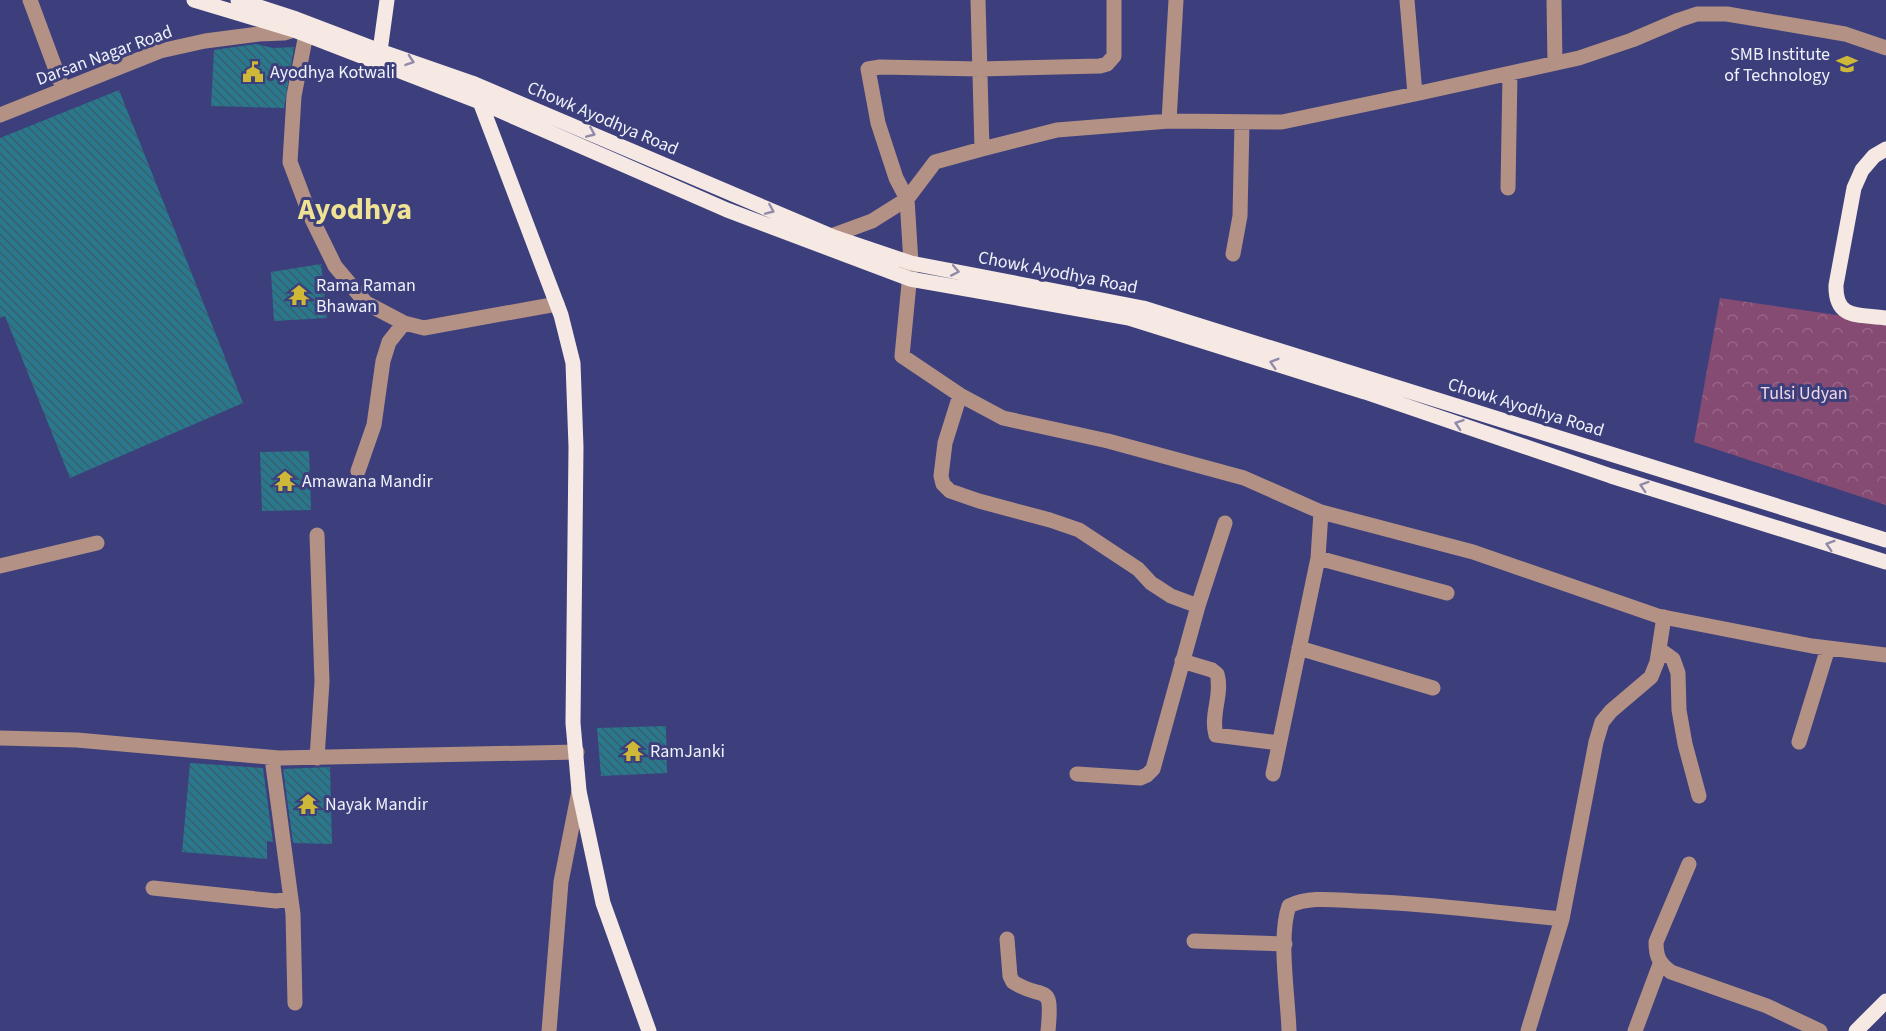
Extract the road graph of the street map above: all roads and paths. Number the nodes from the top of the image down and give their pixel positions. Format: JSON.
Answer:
{"nodes":[{"id":1,"x":30,"y":0,"type":"edge"},
{"id":2,"x":195,"y":0,"type":"edge"},
{"id":3,"x":238,"y":0,"type":"edge"},
{"id":4,"x":387,"y":0,"type":"edge"},
{"id":5,"x":978,"y":0,"type":"edge"},
{"id":6,"x":1114,"y":0,"type":"edge"},
{"id":7,"x":1176,"y":0,"type":"edge"},
{"id":8,"x":1407,"y":0,"type":"edge"},
{"id":9,"x":1554,"y":0,"type":"edge"},
{"id":10,"x":298,"y":27,"type":"junction"},
{"id":11,"x":1886,"y":48,"type":"edge"},
{"id":12,"x":380,"y":51,"type":"junction"},
{"id":13,"x":1555,"y":63,"type":"junction"},
{"id":14,"x":980,"y":69,"type":"junction"},
{"id":15,"x":1510,"y":74,"type":"junction"},
{"id":16,"x":472,"y":83,"type":"junction"},
{"id":17,"x":63,"y":89,"type":"junction"},
{"id":18,"x":1415,"y":94,"type":"junction"},
{"id":19,"x":480,"y":102,"type":"junction"},
{"id":20,"x":0,"y":114,"type":"edge"},
{"id":21,"x":1168,"y":121,"type":"junction"},
{"id":22,"x":1242,"y":122,"type":"junction"},
{"id":23,"x":982,"y":149,"type":"junction"},
{"id":24,"x":1886,"y":149,"type":"edge"},
{"id":25,"x":1508,"y":188,"type":"dead end"},
{"id":26,"x":907,"y":198,"type":"junction"},
{"id":27,"x":831,"y":236,"type":"junction"},
{"id":28,"x":1233,"y":254,"type":"dead end"},
{"id":29,"x":911,"y":262,"type":"junction"},
{"id":30,"x":910,"y":279,"type":"junction"},
{"id":31,"x":557,"y":304,"type":"junction"},
{"id":32,"x":1886,"y":318,"type":"edge"},
{"id":33,"x":404,"y":323,"type":"junction"},
{"id":34,"x":960,"y":395,"type":"junction"},
{"id":35,"x":358,"y":471,"type":"dead end"},
{"id":36,"x":1321,"y":512,"type":"junction"},
{"id":37,"x":1225,"y":523,"type":"dead end"},
{"id":38,"x":317,"y":535,"type":"dead end"},
{"id":39,"x":1886,"y":540,"type":"edge"},
{"id":40,"x":97,"y":543,"type":"dead end"},
{"id":41,"x":1318,"y":558,"type":"junction"},
{"id":42,"x":1886,"y":562,"type":"edge"},
{"id":43,"x":0,"y":566,"type":"edge"},
{"id":44,"x":1447,"y":593,"type":"dead end"},
{"id":45,"x":1198,"y":606,"type":"junction"},
{"id":46,"x":1664,"y":617,"type":"junction"},
{"id":47,"x":1299,"y":648,"type":"junction"},
{"id":48,"x":1828,"y":648,"type":"junction"},
{"id":49,"x":1659,"y":649,"type":"junction"},
{"id":50,"x":1886,"y":655,"type":"edge"},
{"id":51,"x":1182,"y":662,"type":"junction"},
{"id":52,"x":1433,"y":688,"type":"dead end"},
{"id":53,"x":0,"y":738,"type":"edge"},
{"id":54,"x":1799,"y":742,"type":"dead end"},
{"id":55,"x":1279,"y":743,"type":"junction"},
{"id":56,"x":577,"y":752,"type":"junction"},
{"id":57,"x":272,"y":758,"type":"junction"},
{"id":58,"x":317,"y":758,"type":"junction"},
{"id":59,"x":1077,"y":774,"type":"dead end"},
{"id":60,"x":1273,"y":774,"type":"dead end"},
{"id":61,"x":579,"y":791,"type":"junction"},
{"id":62,"x":1699,"y":796,"type":"dead end"},
{"id":63,"x":1689,"y":864,"type":"dead end"},
{"id":64,"x":153,"y":888,"type":"dead end"},
{"id":65,"x":290,"y":899,"type":"junction"},
{"id":66,"x":1562,"y":919,"type":"junction"},
{"id":67,"x":1007,"y":939,"type":"dead end"},
{"id":68,"x":1194,"y":941,"type":"dead end"},
{"id":69,"x":1284,"y":944,"type":"junction"},
{"id":70,"x":1660,"y":964,"type":"junction"},
{"id":71,"x":1886,"y":1001,"type":"edge"},
{"id":72,"x":295,"y":1003,"type":"dead end"},
{"id":73,"x":549,"y":1031,"type":"edge"},
{"id":74,"x":649,"y":1031,"type":"edge"},
{"id":75,"x":1048,"y":1031,"type":"edge"},
{"id":76,"x":1290,"y":1031,"type":"edge"},
{"id":77,"x":1528,"y":1031,"type":"edge"},
{"id":78,"x":1635,"y":1031,"type":"edge"},
{"id":79,"x":1820,"y":1031,"type":"edge"},
{"id":80,"x":1856,"y":1031,"type":"edge"}],
"edges":[{"from":1,"to":17,"type":"street"},
{"from":2,"to":10,"type":"main road"},
{"from":3,"to":10,"type":"main road","name":"Chowk Ayodhya Road"},
{"from":4,"to":12,"type":"main road"},
{"from":5,"to":14,"type":"street"},
{"from":6,"to":14,"type":"street"},
{"from":7,"to":21,"type":"street"},
{"from":8,"to":18,"type":"street"},
{"from":9,"to":13,"type":"street"},
{"from":10,"to":12,"type":"main road","name":"Chowk Ayodhya Road"},
{"from":10,"to":17,"type":"street","name":"Darsan Nagar Road"},
{"from":10,"to":19,"type":"main road"},
{"from":10,"to":33,"type":"street"},
{"from":11,"to":13,"type":"street"},
{"from":12,"to":16,"type":"main road","name":"Chowk Ayodhya Road","one_way":true},
{"from":13,"to":15,"type":"street"},
{"from":14,"to":23,"type":"street"},
{"from":14,"to":26,"type":"street"},
{"from":15,"to":18,"type":"street"},
{"from":15,"to":25,"type":"street"},
{"from":16,"to":19,"type":"main road"},
{"from":16,"to":27,"type":"main road","name":"Chowk Ayodhya Road","one_way":true},
{"from":17,"to":20,"type":"street","name":"Darsan Nagar Road"},
{"from":18,"to":22,"type":"street"},
{"from":19,"to":30,"type":"main road"},
{"from":19,"to":31,"type":"main road"},
{"from":21,"to":22,"type":"street"},
{"from":21,"to":23,"type":"street"},
{"from":22,"to":28,"type":"street"},
{"from":23,"to":26,"type":"street"},
{"from":24,"to":32,"type":"main road"},
{"from":26,"to":27,"type":"street"},
{"from":26,"to":29,"type":"street"},
{"from":27,"to":29,"type":"main road","name":"Chowk Ayodhya Road"},
{"from":29,"to":30,"type":"street"},
{"from":29,"to":39,"type":"main road","name":"Chowk Ayodhya Road","one_way":true},
{"from":30,"to":34,"type":"street"},
{"from":42,"to":30,"type":"main road","one_way":true},
{"from":31,"to":33,"type":"street"},
{"from":31,"to":56,"type":"main road"},
{"from":33,"to":35,"type":"street"},
{"from":34,"to":36,"type":"street"},
{"from":34,"to":45,"type":"street"},
{"from":36,"to":41,"type":"street"},
{"from":36,"to":46,"type":"street"},
{"from":37,"to":45,"type":"street"},
{"from":38,"to":58,"type":"street"},
{"from":40,"to":43,"type":"street"},
{"from":41,"to":44,"type":"street"},
{"from":41,"to":47,"type":"street"},
{"from":45,"to":51,"type":"street"},
{"from":46,"to":48,"type":"street"},
{"from":46,"to":49,"type":"street"},
{"from":47,"to":52,"type":"street"},
{"from":47,"to":55,"type":"street"},
{"from":48,"to":50,"type":"street"},
{"from":48,"to":54,"type":"street"},
{"from":49,"to":62,"type":"street"},
{"from":49,"to":66,"type":"street"},
{"from":51,"to":55,"type":"street"},
{"from":51,"to":59,"type":"street"},
{"from":53,"to":57,"type":"street"},
{"from":55,"to":60,"type":"street"},
{"from":56,"to":58,"type":"street"},
{"from":56,"to":61,"type":"main road"},
{"from":57,"to":58,"type":"street"},
{"from":57,"to":65,"type":"street"},
{"from":61,"to":73,"type":"street"},
{"from":61,"to":74,"type":"main road"},
{"from":63,"to":70,"type":"street"},
{"from":64,"to":65,"type":"street"},
{"from":65,"to":72,"type":"street"},
{"from":66,"to":69,"type":"street"},
{"from":66,"to":77,"type":"street"},
{"from":67,"to":75,"type":"street"},
{"from":68,"to":69,"type":"street"},
{"from":69,"to":76,"type":"street"},
{"from":70,"to":78,"type":"street"},
{"from":70,"to":79,"type":"street"},
{"from":71,"to":80,"type":"main road"}]}
